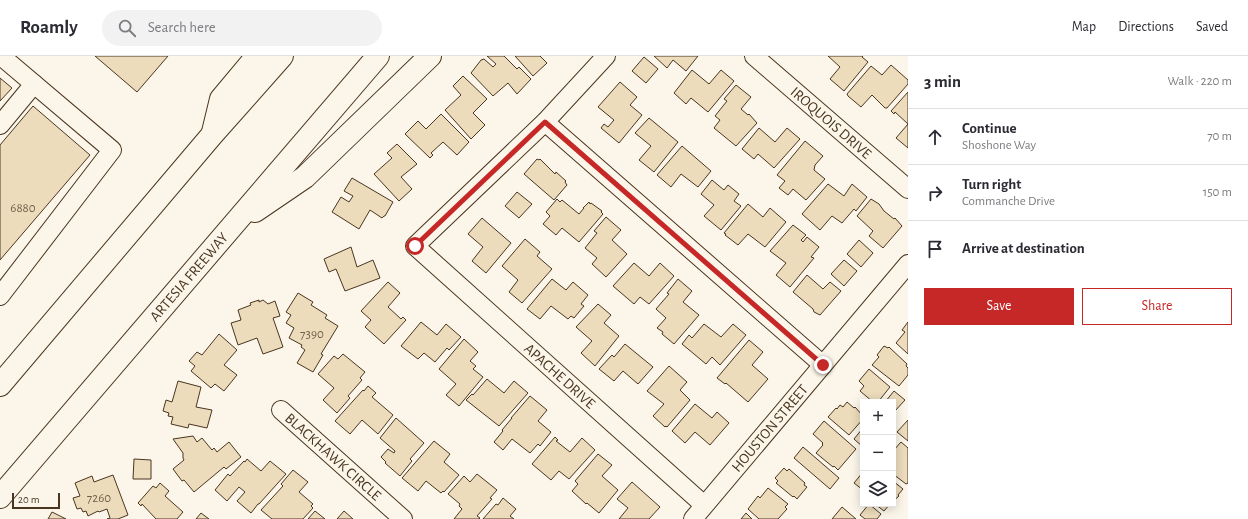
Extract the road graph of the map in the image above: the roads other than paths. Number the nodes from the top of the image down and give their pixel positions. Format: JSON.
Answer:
{"nodes":[{"id":1,"x":1,"y":56,"type":"edge"},
{"id":2,"x":257,"y":56,"type":"edge"},
{"id":3,"x":282,"y":56,"type":"edge"},
{"id":4,"x":378,"y":56,"type":"edge"},
{"id":5,"x":430,"y":56,"type":"edge"},
{"id":6,"x":606,"y":56,"type":"edge"},
{"id":7,"x":754,"y":56,"type":"edge"},
{"id":8,"x":34,"y":84,"type":"junction"},
{"id":9,"x":545,"y":122,"type":"junction"},
{"id":10,"x":0,"y":125,"type":"edge"},
{"id":11,"x":212,"y":135,"type":"junction"},
{"id":12,"x":908,"y":189,"type":"edge"},
{"id":13,"x":231,"y":228,"type":"junction"},
{"id":14,"x":908,"y":264,"type":"edge"},
{"id":15,"x":0,"y":296,"type":"edge"},
{"id":16,"x":823,"y":365,"type":"junction"},
{"id":17,"x":0,"y":385,"type":"edge"},
{"id":18,"x":281,"y":410,"type":"dead end"},
{"id":19,"x":0,"y":497,"type":"edge"},
{"id":20,"x":704,"y":505,"type":"junction"},
{"id":21,"x":403,"y":519,"type":"edge"},
{"id":22,"x":692,"y":519,"type":"edge"}],
"edges":[{"from":1,"to":8,"type":"street"},
{"from":2,"to":11,"type":"highway"},
{"from":3,"to":11,"type":"highway"},
{"from":4,"to":13,"type":"highway","name":"ARTESIA FREEWAY"},
{"from":5,"to":13,"type":"highway"},
{"from":6,"to":9,"type":"street"},
{"from":7,"to":12,"type":"street","name":"IROQUOIS DRIVE"},
{"from":8,"to":10,"type":"street"},
{"from":8,"to":15,"type":"street"},
{"from":9,"to":16,"type":"street"},
{"from":9,"to":20,"type":"street","name":"APACHE DRIVE"},
{"from":11,"to":17,"type":"highway"},
{"from":13,"to":19,"type":"highway","name":"ARTESIA FREEWAY"},
{"from":14,"to":16,"type":"street","name":"HOUSTON STREET"},
{"from":16,"to":20,"type":"street","name":"HOUSTON STREET"},
{"from":18,"to":21,"type":"street","name":"BLACKHAWK CIRCLE"},
{"from":20,"to":22,"type":"street","name":"HOUSTON STREET"}]}
